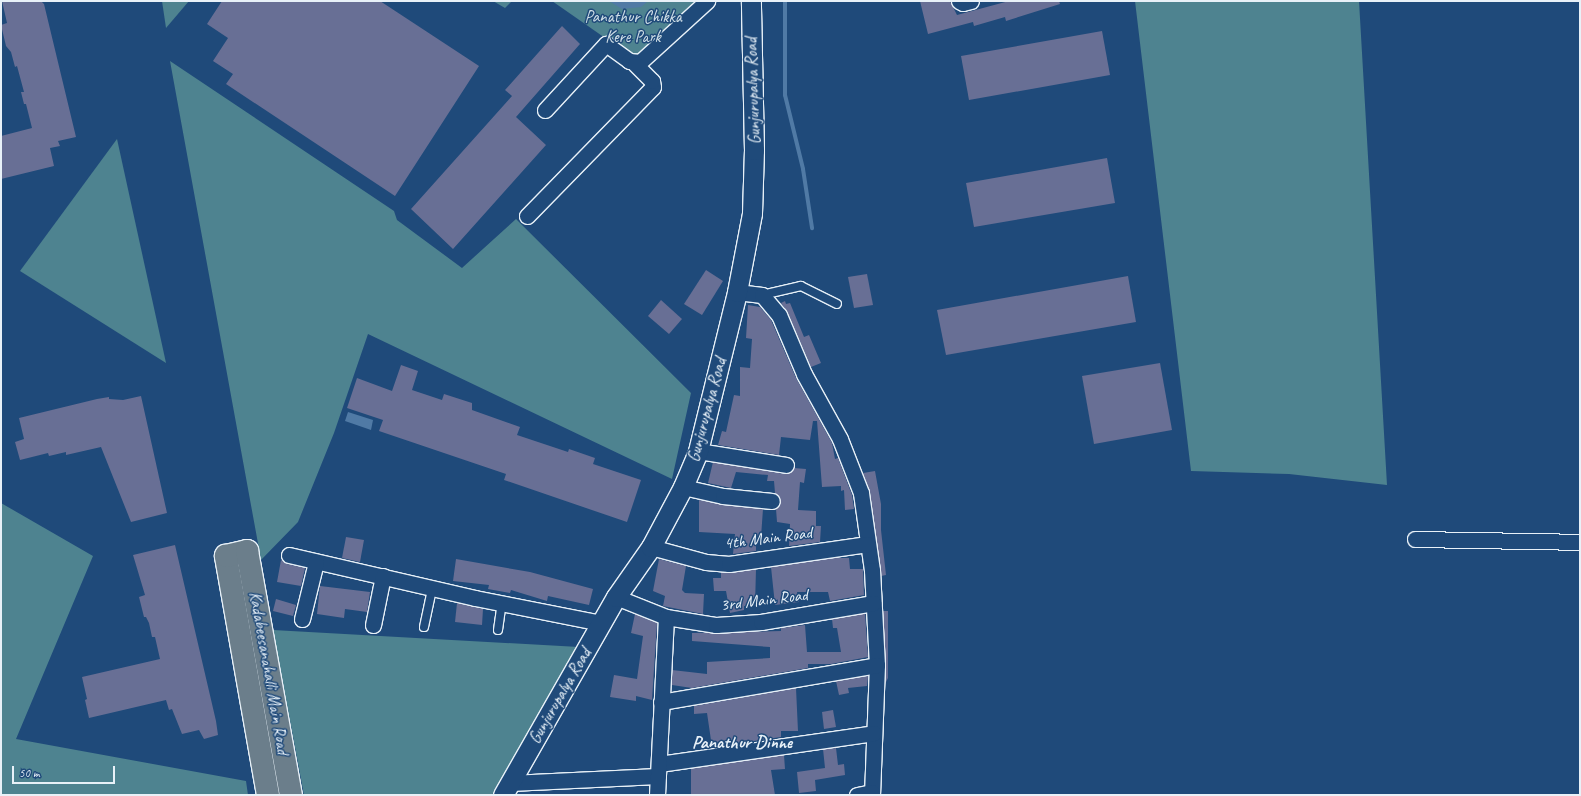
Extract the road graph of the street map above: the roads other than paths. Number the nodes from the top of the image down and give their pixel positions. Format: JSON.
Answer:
{"nodes":[{"id":1,"x":707,"y":1,"type":"edge"},
{"id":2,"x":751,"y":1,"type":"edge"},
{"id":3,"x":959,"y":1,"type":"edge"},
{"id":4,"x":971,"y":1,"type":"edge"},
{"id":5,"x":635,"y":64,"type":"junction"},
{"id":6,"x":545,"y":110,"type":"dead end"},
{"id":7,"x":527,"y":216,"type":"dead end"},
{"id":8,"x":737,"y":292,"type":"junction"},
{"id":9,"x":762,"y":295,"type":"junction"},
{"id":10,"x":837,"y":304,"type":"dead end"},
{"id":11,"x":698,"y":451,"type":"junction"},
{"id":12,"x":786,"y":465,"type":"dead end"},
{"id":13,"x":683,"y":487,"type":"junction"},
{"id":14,"x":772,"y":501,"type":"dead end"},
{"id":15,"x":1415,"y":539,"type":"dead end"},
{"id":16,"x":1580,"y":542,"type":"edge"},
{"id":17,"x":868,"y":544,"type":"junction"},
{"id":18,"x":651,"y":547,"type":"junction"},
{"id":19,"x":289,"y":555,"type":"dead end"},
{"id":20,"x":316,"y":562,"type":"junction"},
{"id":21,"x":383,"y":576,"type":"junction"},
{"id":22,"x":432,"y":588,"type":"junction"},
{"id":23,"x":616,"y":597,"type":"junction"},
{"id":24,"x":502,"y":603,"type":"junction"},
{"id":25,"x":873,"y":603,"type":"junction"},
{"id":26,"x":666,"y":617,"type":"junction"},
{"id":27,"x":302,"y":619,"type":"dead end"},
{"id":28,"x":601,"y":623,"type":"junction"},
{"id":29,"x":373,"y":626,"type":"dead end"},
{"id":30,"x":424,"y":627,"type":"dead end"},
{"id":31,"x":498,"y":630,"type":"dead end"},
{"id":32,"x":877,"y":665,"type":"junction"},
{"id":33,"x":661,"y":702,"type":"junction"},
{"id":34,"x":874,"y":733,"type":"junction"},
{"id":35,"x":658,"y":770,"type":"junction"},
{"id":36,"x":506,"y":789,"type":"edge"},
{"id":37,"x":872,"y":794,"type":"edge"},
{"id":38,"x":268,"y":795,"type":"edge"},
{"id":39,"x":291,"y":795,"type":"edge"},
{"id":40,"x":656,"y":795,"type":"edge"},
{"id":41,"x":857,"y":795,"type":"edge"}],
"edges":[{"from":1,"to":5,"type":"street"},
{"from":2,"to":8,"type":"street","name":"Gunjurupalya Road"},
{"from":3,"to":4,"type":"street"},
{"from":5,"to":6,"type":"street"},
{"from":5,"to":7,"type":"street"},
{"from":8,"to":9,"type":"street"},
{"from":8,"to":11,"type":"street","name":"Gunjurupalya Road"},
{"from":9,"to":10,"type":"lane"},
{"from":9,"to":17,"type":"street"},
{"from":11,"to":12,"type":"street"},
{"from":11,"to":13,"type":"street","name":"Gunjurupalya Road"},
{"from":13,"to":14,"type":"street"},
{"from":13,"to":18,"type":"street","name":"Gunjurupalya Road"},
{"from":15,"to":16,"type":"street"},
{"from":17,"to":18,"type":"street","name":"4th Main Road"},
{"from":17,"to":25,"type":"street"},
{"from":18,"to":23,"type":"street","name":"Gunjurupalya Road"},
{"from":19,"to":20,"type":"street"},
{"from":20,"to":21,"type":"street"},
{"from":20,"to":27,"type":"street"},
{"from":21,"to":22,"type":"street"},
{"from":21,"to":29,"type":"street"},
{"from":22,"to":24,"type":"street"},
{"from":22,"to":30,"type":"lane"},
{"from":23,"to":26,"type":"street","name":"3rd Main Road"},
{"from":23,"to":28,"type":"street","name":"Gunjurupalya Road"},
{"from":24,"to":28,"type":"street"},
{"from":24,"to":31,"type":"lane"},
{"from":25,"to":26,"type":"street","name":"3rd Main Road"},
{"from":25,"to":32,"type":"street"},
{"from":26,"to":33,"type":"street"},
{"from":28,"to":36,"type":"street","name":"Gunjurupalya Road"},
{"from":32,"to":33,"type":"street"},
{"from":32,"to":34,"type":"street"},
{"from":33,"to":35,"type":"street"},
{"from":34,"to":35,"type":"street"},
{"from":34,"to":37,"type":"street"},
{"from":35,"to":36,"type":"street"},
{"from":35,"to":40,"type":"street"},
{"from":37,"to":41,"type":"street"},
{"from":38,"to":39,"type":"main road","name":"Kadabeesanahalli Main Road"}]}
